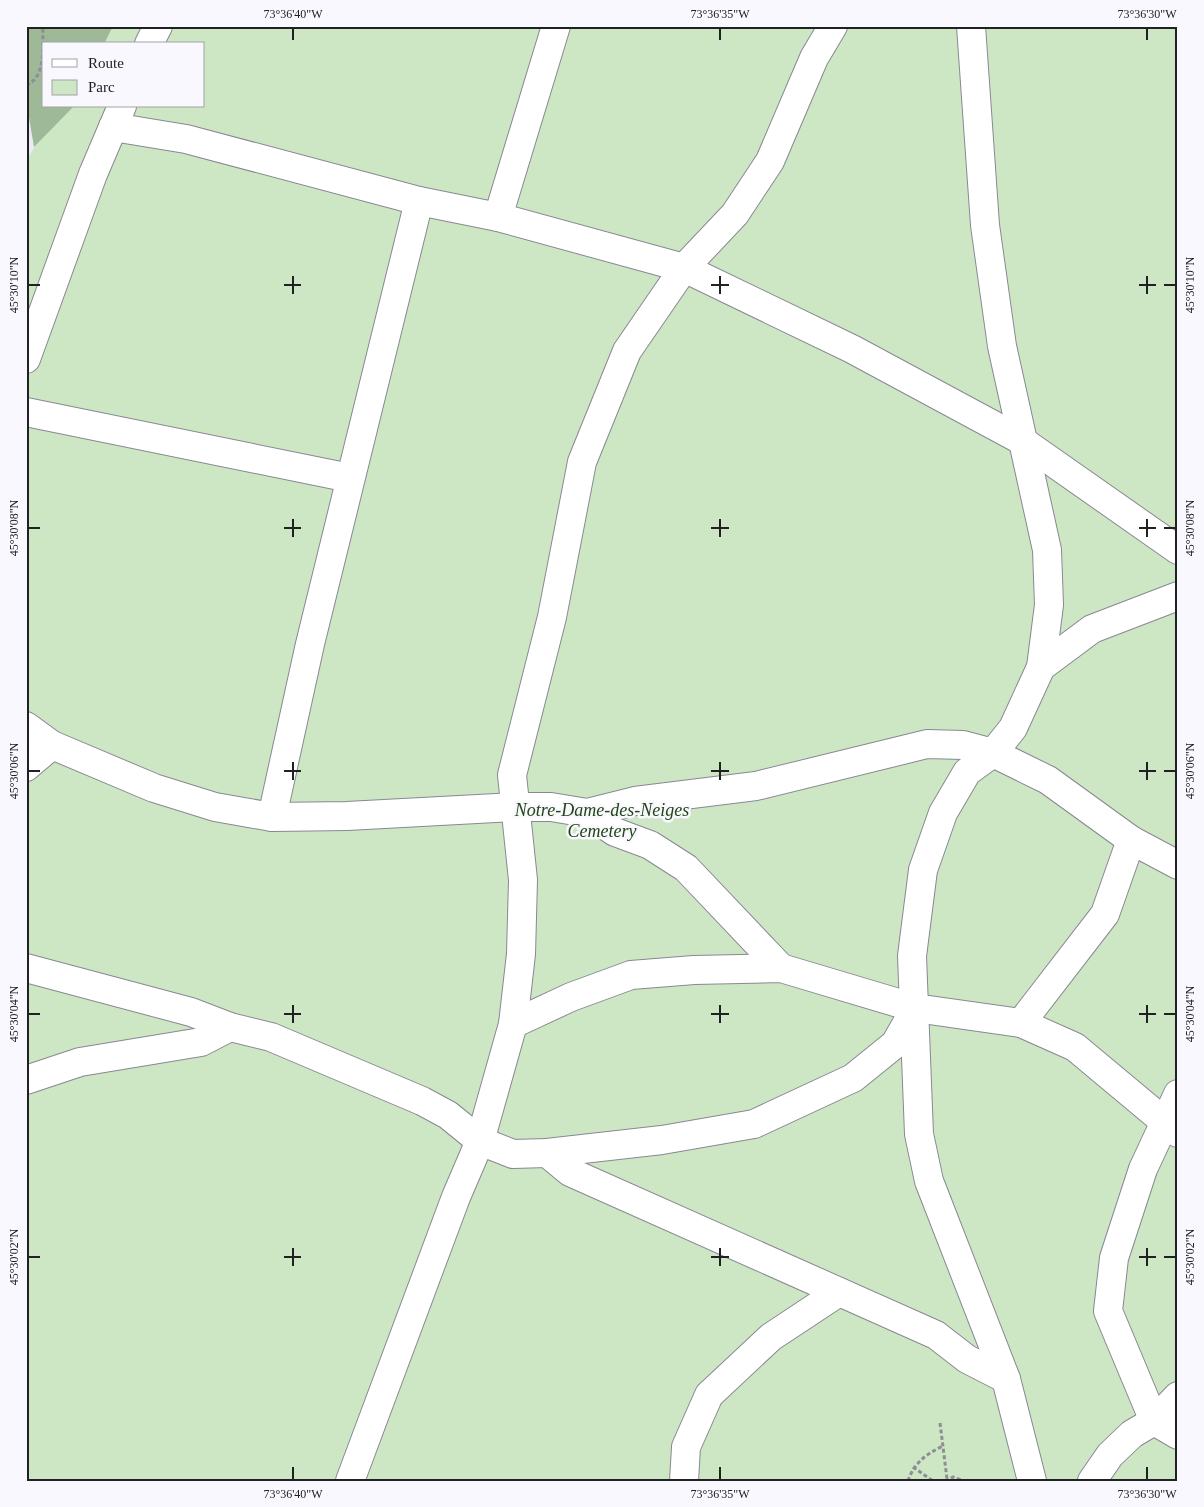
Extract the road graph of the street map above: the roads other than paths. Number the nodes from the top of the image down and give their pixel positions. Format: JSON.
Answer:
{"nodes":[{"id":1,"x":158,"y":26,"type":"edge"},
{"id":2,"x":556,"y":26,"type":"edge"},
{"id":3,"x":833,"y":26,"type":"edge"},
{"id":4,"x":971,"y":26,"type":"edge"},
{"id":5,"x":150,"y":42,"type":"edge"},
{"id":6,"x":118,"y":117,"type":"edge"},
{"id":7,"x":419,"y":201,"type":"junction"},
{"id":8,"x":498,"y":217,"type":"junction"},
{"id":9,"x":684,"y":268,"type":"junction"},
{"id":10,"x":26,"y":359,"type":"edge"},
{"id":11,"x":26,"y":412,"type":"edge"},
{"id":12,"x":1021,"y":440,"type":"junction"},
{"id":13,"x":350,"y":478,"type":"junction"},
{"id":14,"x":1178,"y":550,"type":"edge"},
{"id":15,"x":1178,"y":596,"type":"edge"},
{"id":16,"x":1041,"y":667,"type":"junction"},
{"id":17,"x":26,"y":726,"type":"edge"},
{"id":18,"x":52,"y":745,"type":"junction"},
{"id":19,"x":993,"y":752,"type":"junction"},
{"id":20,"x":26,"y":767,"type":"edge"},
{"id":21,"x":516,"y":807,"type":"junction"},
{"id":22,"x":587,"y":813,"type":"junction"},
{"id":23,"x":272,"y":817,"type":"junction"},
{"id":24,"x":1131,"y":840,"type":"junction"},
{"id":25,"x":1178,"y":865,"type":"edge"},
{"id":26,"x":26,"y":968,"type":"edge"},
{"id":27,"x":781,"y":968,"type":"junction"},
{"id":28,"x":915,"y":1008,"type":"junction"},
{"id":29,"x":1021,"y":1023,"type":"junction"},
{"id":30,"x":513,"y":1024,"type":"junction"},
{"id":31,"x":230,"y":1027,"type":"junction"},
{"id":32,"x":26,"y":1080,"type":"edge"},
{"id":33,"x":1178,"y":1094,"type":"edge"},
{"id":34,"x":1172,"y":1127,"type":"edge"},
{"id":35,"x":480,"y":1142,"type":"junction"},
{"id":36,"x":547,"y":1153,"type":"junction"},
{"id":37,"x":839,"y":1292,"type":"junction"},
{"id":38,"x":1006,"y":1380,"type":"junction"},
{"id":39,"x":1178,"y":1396,"type":"edge"},
{"id":40,"x":1154,"y":1421,"type":"junction"},
{"id":41,"x":1178,"y":1435,"type":"edge"},
{"id":42,"x":350,"y":1481,"type":"edge"},
{"id":43,"x":684,"y":1481,"type":"edge"},
{"id":44,"x":1032,"y":1481,"type":"edge"},
{"id":45,"x":1092,"y":1481,"type":"edge"}],
"edges":[{"from":1,"to":5,"type":"lane"},
{"from":2,"to":8,"type":"lane"},
{"from":3,"to":9,"type":"lane"},
{"from":4,"to":12,"type":"lane"},
{"from":6,"to":7,"type":"lane"},
{"from":6,"to":10,"type":"lane"},
{"from":7,"to":8,"type":"lane"},
{"from":7,"to":13,"type":"lane"},
{"from":8,"to":9,"type":"lane"},
{"from":9,"to":12,"type":"lane"},
{"from":9,"to":21,"type":"lane"},
{"from":11,"to":13,"type":"lane"},
{"from":12,"to":14,"type":"lane"},
{"from":12,"to":16,"type":"lane"},
{"from":13,"to":23,"type":"lane"},
{"from":15,"to":16,"type":"lane"},
{"from":16,"to":19,"type":"lane"},
{"from":17,"to":18,"type":"lane"},
{"from":18,"to":20,"type":"lane"},
{"from":18,"to":23,"type":"lane"},
{"from":19,"to":22,"type":"lane"},
{"from":19,"to":24,"type":"lane"},
{"from":19,"to":28,"type":"lane"},
{"from":21,"to":22,"type":"lane"},
{"from":21,"to":23,"type":"lane"},
{"from":21,"to":30,"type":"lane"},
{"from":22,"to":27,"type":"lane"},
{"from":24,"to":25,"type":"lane"},
{"from":24,"to":29,"type":"lane"},
{"from":26,"to":31,"type":"lane"},
{"from":27,"to":28,"type":"lane"},
{"from":27,"to":30,"type":"lane"},
{"from":28,"to":29,"type":"lane"},
{"from":28,"to":36,"type":"lane"},
{"from":28,"to":38,"type":"lane"},
{"from":29,"to":34,"type":"lane"},
{"from":30,"to":35,"type":"lane"},
{"from":31,"to":32,"type":"lane"},
{"from":31,"to":35,"type":"lane"},
{"from":33,"to":34,"type":"lane"},
{"from":34,"to":40,"type":"lane"},
{"from":35,"to":36,"type":"lane"},
{"from":35,"to":42,"type":"lane"},
{"from":36,"to":37,"type":"lane"},
{"from":37,"to":38,"type":"lane"},
{"from":37,"to":43,"type":"lane"},
{"from":38,"to":44,"type":"lane"},
{"from":39,"to":40,"type":"lane"},
{"from":40,"to":41,"type":"lane"},
{"from":40,"to":45,"type":"lane"}]}
